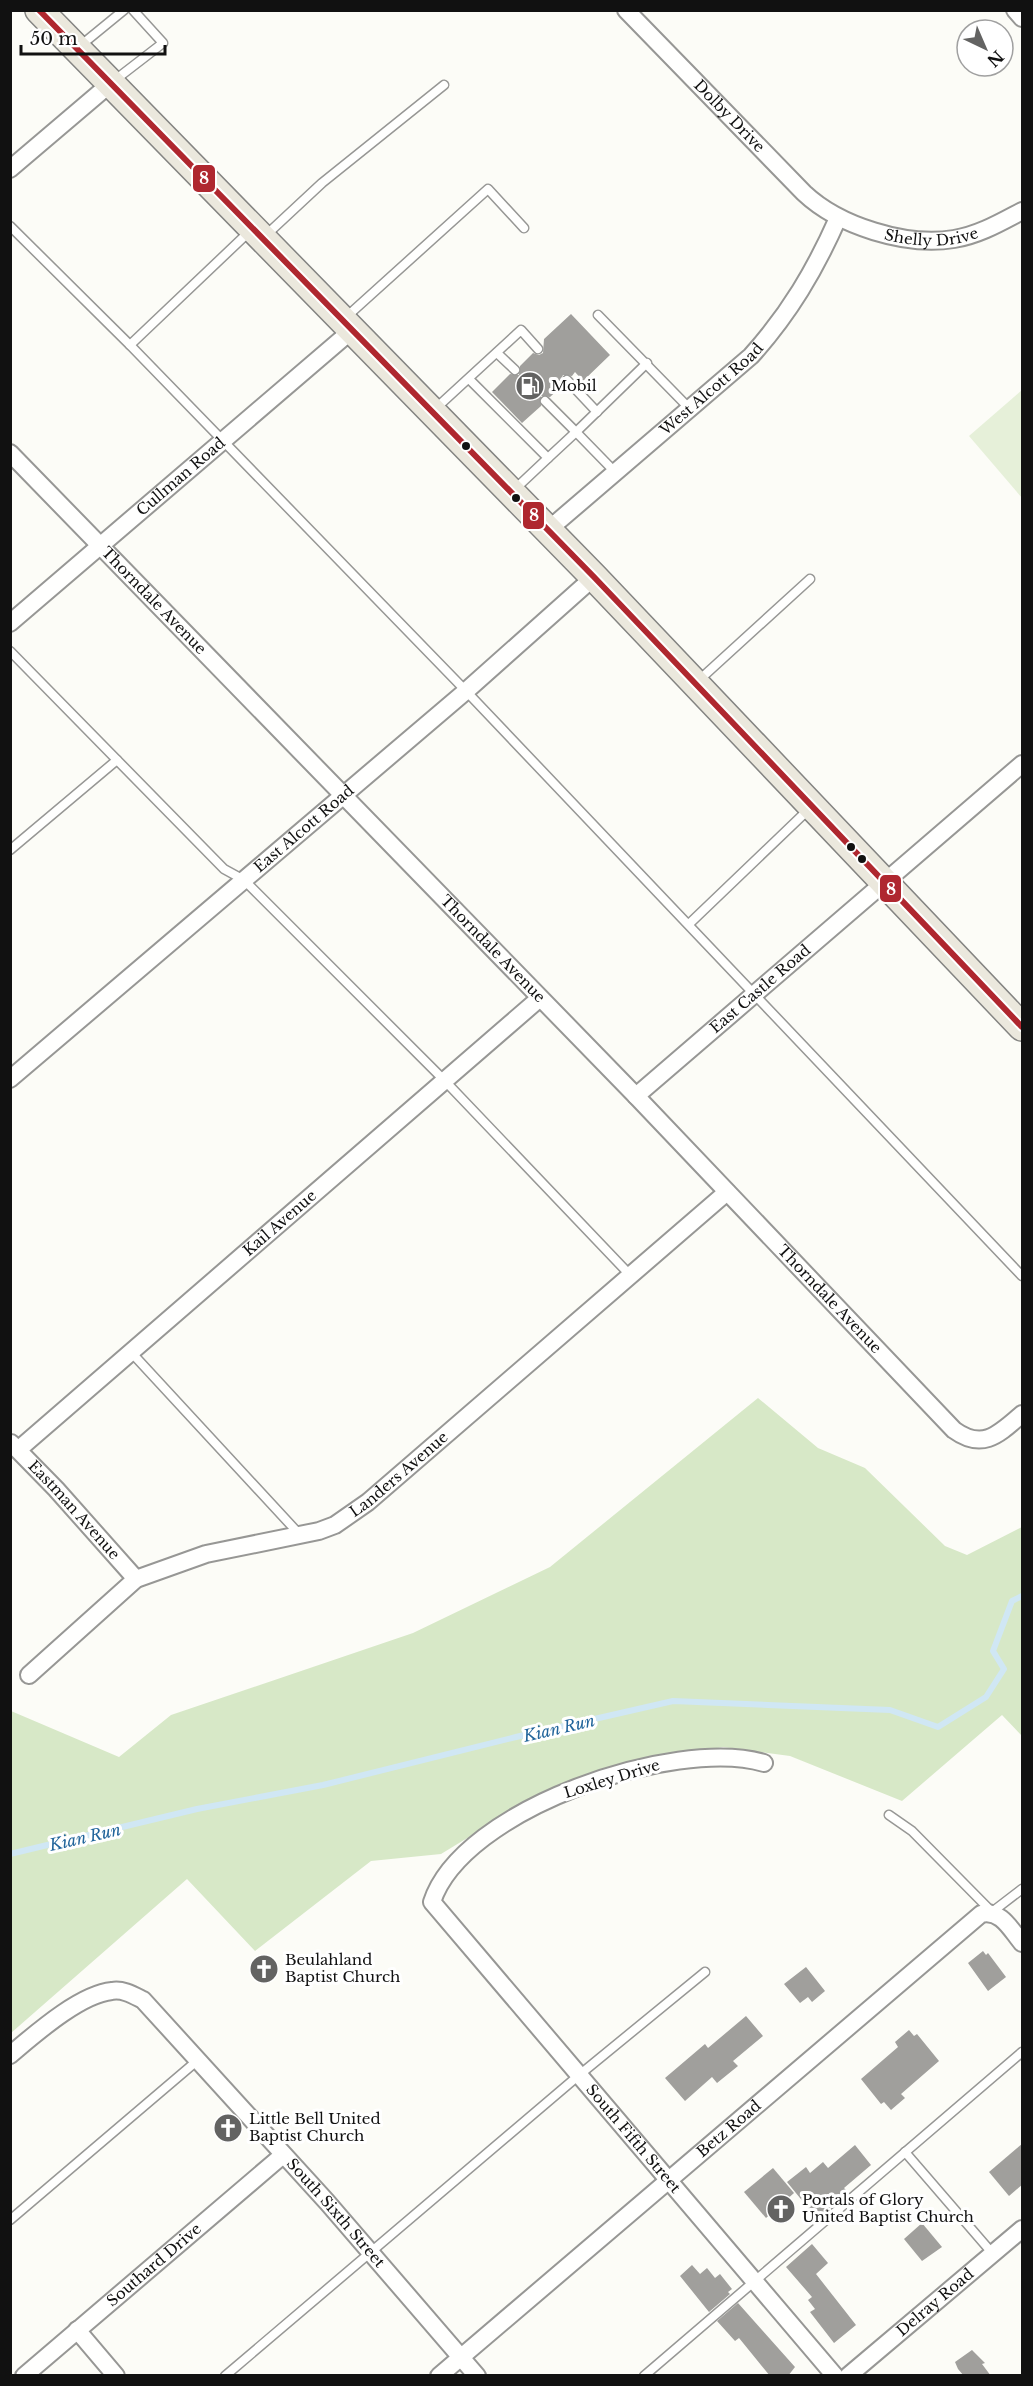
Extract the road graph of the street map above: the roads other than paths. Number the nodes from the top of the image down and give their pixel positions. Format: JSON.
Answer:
{"nodes":[{"id":1,"x":124,"y":10,"type":"edge"},
{"id":2,"x":133,"y":10,"type":"edge"},
{"id":3,"x":626,"y":10,"type":"edge"},
{"id":4,"x":1015,"y":10,"type":"edge"},
{"id":5,"x":49,"y":17,"type":"edge"},
{"id":6,"x":1023,"y":18,"type":"edge"},
{"id":7,"x":76,"y":49,"type":"junction"},
{"id":8,"x":110,"y":84,"type":"junction"},
{"id":9,"x":444,"y":85,"type":"dead end"},
{"id":10,"x":10,"y":169,"type":"edge"},
{"id":11,"x":1023,"y":211,"type":"edge"},
{"id":12,"x":838,"y":218,"type":"junction"},
{"id":13,"x":10,"y":226,"type":"edge"},
{"id":14,"x":525,"y":228,"type":"dead end"},
{"id":15,"x":257,"y":235,"type":"junction"},
{"id":16,"x":598,"y":315,"type":"dead end"},
{"id":17,"x":346,"y":326,"type":"junction"},
{"id":18,"x":129,"y":345,"type":"junction"},
{"id":19,"x":538,"y":349,"type":"dead end"},
{"id":20,"x":497,"y":352,"type":"junction"},
{"id":21,"x":647,"y":363,"type":"junction"},
{"id":22,"x":515,"y":370,"type":"dead end"},
{"id":23,"x":469,"y":379,"type":"junction"},
{"id":24,"x":567,"y":380,"type":"dead end"},
{"id":25,"x":545,"y":401,"type":"dead end"},
{"id":26,"x":689,"y":408,"type":"junction"},
{"id":27,"x":432,"y":412,"type":"junction"},
{"id":28,"x":597,"y":412,"type":"junction"},
{"id":29,"x":576,"y":432,"type":"junction"},
{"id":30,"x":222,"y":443,"type":"junction"},
{"id":31,"x":10,"y":453,"type":"edge"},
{"id":32,"x":548,"y":458,"type":"junction"},
{"id":33,"x":615,"y":472,"type":"junction"},
{"id":34,"x":511,"y":492,"type":"junction"},
{"id":35,"x":548,"y":530,"type":"junction"},
{"id":36,"x":100,"y":545,"type":"junction"},
{"id":37,"x":594,"y":577,"type":"junction"},
{"id":38,"x":810,"y":579,"type":"dead end"},
{"id":39,"x":10,"y":623,"type":"edge"},
{"id":40,"x":10,"y":651,"type":"edge"},
{"id":41,"x":695,"y":683,"type":"junction"},
{"id":42,"x":466,"y":691,"type":"junction"},
{"id":43,"x":117,"y":759,"type":"junction"},
{"id":44,"x":1023,"y":764,"type":"edge"},
{"id":45,"x":343,"y":794,"type":"junction"},
{"id":46,"x":811,"y":806,"type":"junction"},
{"id":47,"x":10,"y":850,"type":"edge"},
{"id":48,"x":244,"y":880,"type":"junction"},
{"id":49,"x":884,"y":882,"type":"junction"},
{"id":50,"x":689,"y":924,"type":"junction"},
{"id":51,"x":754,"y":992,"type":"junction"},
{"id":52,"x":540,"y":998,"type":"junction"},
{"id":53,"x":1023,"y":1027,"type":"edge"},
{"id":54,"x":10,"y":1079,"type":"edge"},
{"id":55,"x":445,"y":1081,"type":"junction"},
{"id":56,"x":636,"y":1096,"type":"junction"},
{"id":57,"x":728,"y":1192,"type":"junction"},
{"id":58,"x":631,"y":1276,"type":"junction"},
{"id":59,"x":1023,"y":1276,"type":"edge"},
{"id":60,"x":130,"y":1351,"type":"junction"},
{"id":61,"x":1023,"y":1414,"type":"edge"},
{"id":62,"x":15,"y":1446,"type":"edge"},
{"id":63,"x":301,"y":1536,"type":"junction"},
{"id":64,"x":136,"y":1579,"type":"junction"},
{"id":65,"x":29,"y":1675,"type":"dead end"},
{"id":66,"x":764,"y":1763,"type":"dead end"},
{"id":67,"x":889,"y":1815,"type":"dead end"},
{"id":68,"x":1023,"y":1889,"type":"edge"},
{"id":69,"x":432,"y":1902,"type":"joint"},
{"id":70,"x":992,"y":1912,"type":"junction"},
{"id":71,"x":1023,"y":1943,"type":"edge"},
{"id":72,"x":705,"y":1972,"type":"dead end"},
{"id":73,"x":1023,"y":2052,"type":"edge"},
{"id":74,"x":10,"y":2055,"type":"edge"},
{"id":75,"x":198,"y":2060,"type":"junction"},
{"id":76,"x":578,"y":2076,"type":"junction"},
{"id":77,"x":905,"y":2152,"type":"junction"},
{"id":78,"x":283,"y":2155,"type":"junction"},
{"id":79,"x":669,"y":2179,"type":"junction"},
{"id":80,"x":10,"y":2220,"type":"edge"},
{"id":81,"x":1023,"y":2229,"type":"edge"},
{"id":82,"x":370,"y":2252,"type":"junction"},
{"id":83,"x":993,"y":2254,"type":"junction"},
{"id":84,"x":754,"y":2282,"type":"junction"},
{"id":85,"x":77,"y":2330,"type":"junction"},
{"id":86,"x":461,"y":2356,"type":"junction"},
{"id":87,"x":24,"y":2376,"type":"edge"},
{"id":88,"x":116,"y":2376,"type":"edge"},
{"id":89,"x":225,"y":2376,"type":"edge"},
{"id":90,"x":439,"y":2376,"type":"edge"},
{"id":91,"x":477,"y":2376,"type":"edge"},
{"id":92,"x":644,"y":2376,"type":"edge"},
{"id":93,"x":835,"y":2376,"type":"edge"},
{"id":94,"x":848,"y":2376,"type":"edge"}],
"edges":[{"from":1,"to":7,"type":"lane"},
{"from":2,"to":8,"type":"lane"},
{"from":3,"to":12,"type":"street","name":"Dolby Drive"},
{"from":4,"to":6,"type":"street"},
{"from":5,"to":7,"type":"main road"},
{"from":7,"to":8,"type":"main road"},
{"from":8,"to":10,"type":"street"},
{"from":8,"to":15,"type":"main road"},
{"from":9,"to":15,"type":"lane"},
{"from":11,"to":12,"type":"street","name":"Shelly Drive"},
{"from":12,"to":26,"type":"street","name":"West Alcott Road"},
{"from":13,"to":18,"type":"lane"},
{"from":14,"to":17,"type":"lane"},
{"from":15,"to":17,"type":"main road"},
{"from":15,"to":18,"type":"lane"},
{"from":16,"to":21,"type":"lane"},
{"from":17,"to":27,"type":"main road"},
{"from":17,"to":30,"type":"street","name":"Cullman Road"},
{"from":18,"to":30,"type":"lane"},
{"from":19,"to":20,"type":"lane"},
{"from":20,"to":22,"type":"lane"},
{"from":20,"to":23,"type":"lane"},
{"from":21,"to":26,"type":"lane"},
{"from":21,"to":28,"type":"lane"},
{"from":23,"to":27,"type":"lane"},
{"from":23,"to":32,"type":"lane"},
{"from":24,"to":28,"type":"lane"},
{"from":25,"to":29,"type":"lane"},
{"from":26,"to":33,"type":"street","name":"West Alcott Road"},
{"from":27,"to":34,"type":"main road"},
{"from":28,"to":29,"type":"lane"},
{"from":29,"to":32,"type":"lane"},
{"from":29,"to":33,"type":"lane"},
{"from":30,"to":36,"type":"street","name":"Cullman Road"},
{"from":30,"to":42,"type":"lane"},
{"from":31,"to":36,"type":"street","name":"Thorndale Avenue"},
{"from":32,"to":34,"type":"lane"},
{"from":33,"to":35,"type":"street","name":"West Alcott Road"},
{"from":34,"to":35,"type":"main road"},
{"from":35,"to":37,"type":"main road"},
{"from":36,"to":39,"type":"street","name":"Cullman Road"},
{"from":36,"to":45,"type":"street","name":"Thorndale Avenue"},
{"from":37,"to":41,"type":"main road"},
{"from":37,"to":42,"type":"street","name":"East Alcott Road"},
{"from":38,"to":41,"type":"lane"},
{"from":40,"to":43,"type":"lane"},
{"from":41,"to":46,"type":"main road"},
{"from":42,"to":45,"type":"street","name":"East Alcott Road"},
{"from":42,"to":50,"type":"lane"},
{"from":43,"to":47,"type":"lane"},
{"from":43,"to":48,"type":"lane"},
{"from":44,"to":49,"type":"street","name":"East Castle Road"},
{"from":45,"to":48,"type":"street","name":"East Alcott Road"},
{"from":45,"to":52,"type":"street","name":"Thorndale Avenue"},
{"from":46,"to":49,"type":"main road"},
{"from":46,"to":50,"type":"lane"},
{"from":48,"to":54,"type":"street","name":"East Alcott Road"},
{"from":48,"to":55,"type":"lane"},
{"from":49,"to":51,"type":"street","name":"East Castle Road"},
{"from":49,"to":53,"type":"main road"},
{"from":50,"to":51,"type":"lane"},
{"from":51,"to":56,"type":"street","name":"East Castle Road"},
{"from":51,"to":59,"type":"lane"},
{"from":52,"to":55,"type":"street","name":"Kail Avenue"},
{"from":52,"to":56,"type":"street","name":"Thorndale Avenue"},
{"from":55,"to":58,"type":"lane"},
{"from":55,"to":60,"type":"street","name":"Kail Avenue"},
{"from":56,"to":57,"type":"street","name":"Thorndale Avenue"},
{"from":57,"to":58,"type":"street","name":"Landers Avenue"},
{"from":57,"to":61,"type":"street","name":"Thorndale Avenue"},
{"from":58,"to":63,"type":"street","name":"Landers Avenue"},
{"from":60,"to":62,"type":"street","name":"Kail Avenue"},
{"from":60,"to":63,"type":"lane"},
{"from":62,"to":64,"type":"street","name":"Eastman Avenue"},
{"from":63,"to":64,"type":"street","name":"Landers Avenue"},
{"from":64,"to":65,"type":"street","name":"Landers Avenue"},
{"from":66,"to":69,"type":"street","name":"Loxley Drive"},
{"from":67,"to":70,"type":"lane"},
{"from":68,"to":70,"type":"lane","name":"Betz Road"},
{"from":69,"to":76,"type":"street","name":"South Fifth Street"},
{"from":70,"to":71,"type":"street"},
{"from":70,"to":79,"type":"street","name":"Betz Road"},
{"from":72,"to":76,"type":"lane"},
{"from":73,"to":77,"type":"lane"},
{"from":74,"to":75,"type":"street","name":"South Sixth Street"},
{"from":75,"to":78,"type":"street","name":"South Sixth Street"},
{"from":75,"to":80,"type":"lane"},
{"from":76,"to":79,"type":"street","name":"South Fifth Street"},
{"from":76,"to":82,"type":"lane"},
{"from":77,"to":83,"type":"lane"},
{"from":77,"to":84,"type":"lane"},
{"from":78,"to":82,"type":"street","name":"South Sixth Street"},
{"from":78,"to":85,"type":"street","name":"Southard Drive"},
{"from":79,"to":84,"type":"street","name":"South Fifth Street"},
{"from":79,"to":86,"type":"street","name":"Betz Road"},
{"from":81,"to":83,"type":"street","name":"Delray Road"},
{"from":82,"to":86,"type":"street","name":"South Sixth Street"},
{"from":82,"to":89,"type":"lane"},
{"from":83,"to":94,"type":"street","name":"Delray Road"},
{"from":84,"to":92,"type":"lane"},
{"from":84,"to":93,"type":"street","name":"South Fifth Street"},
{"from":85,"to":87,"type":"street","name":"Southard Drive"},
{"from":85,"to":88,"type":"street"},
{"from":86,"to":90,"type":"street","name":"Betz Road"},
{"from":86,"to":91,"type":"street","name":"South Sixth Street"}]}
